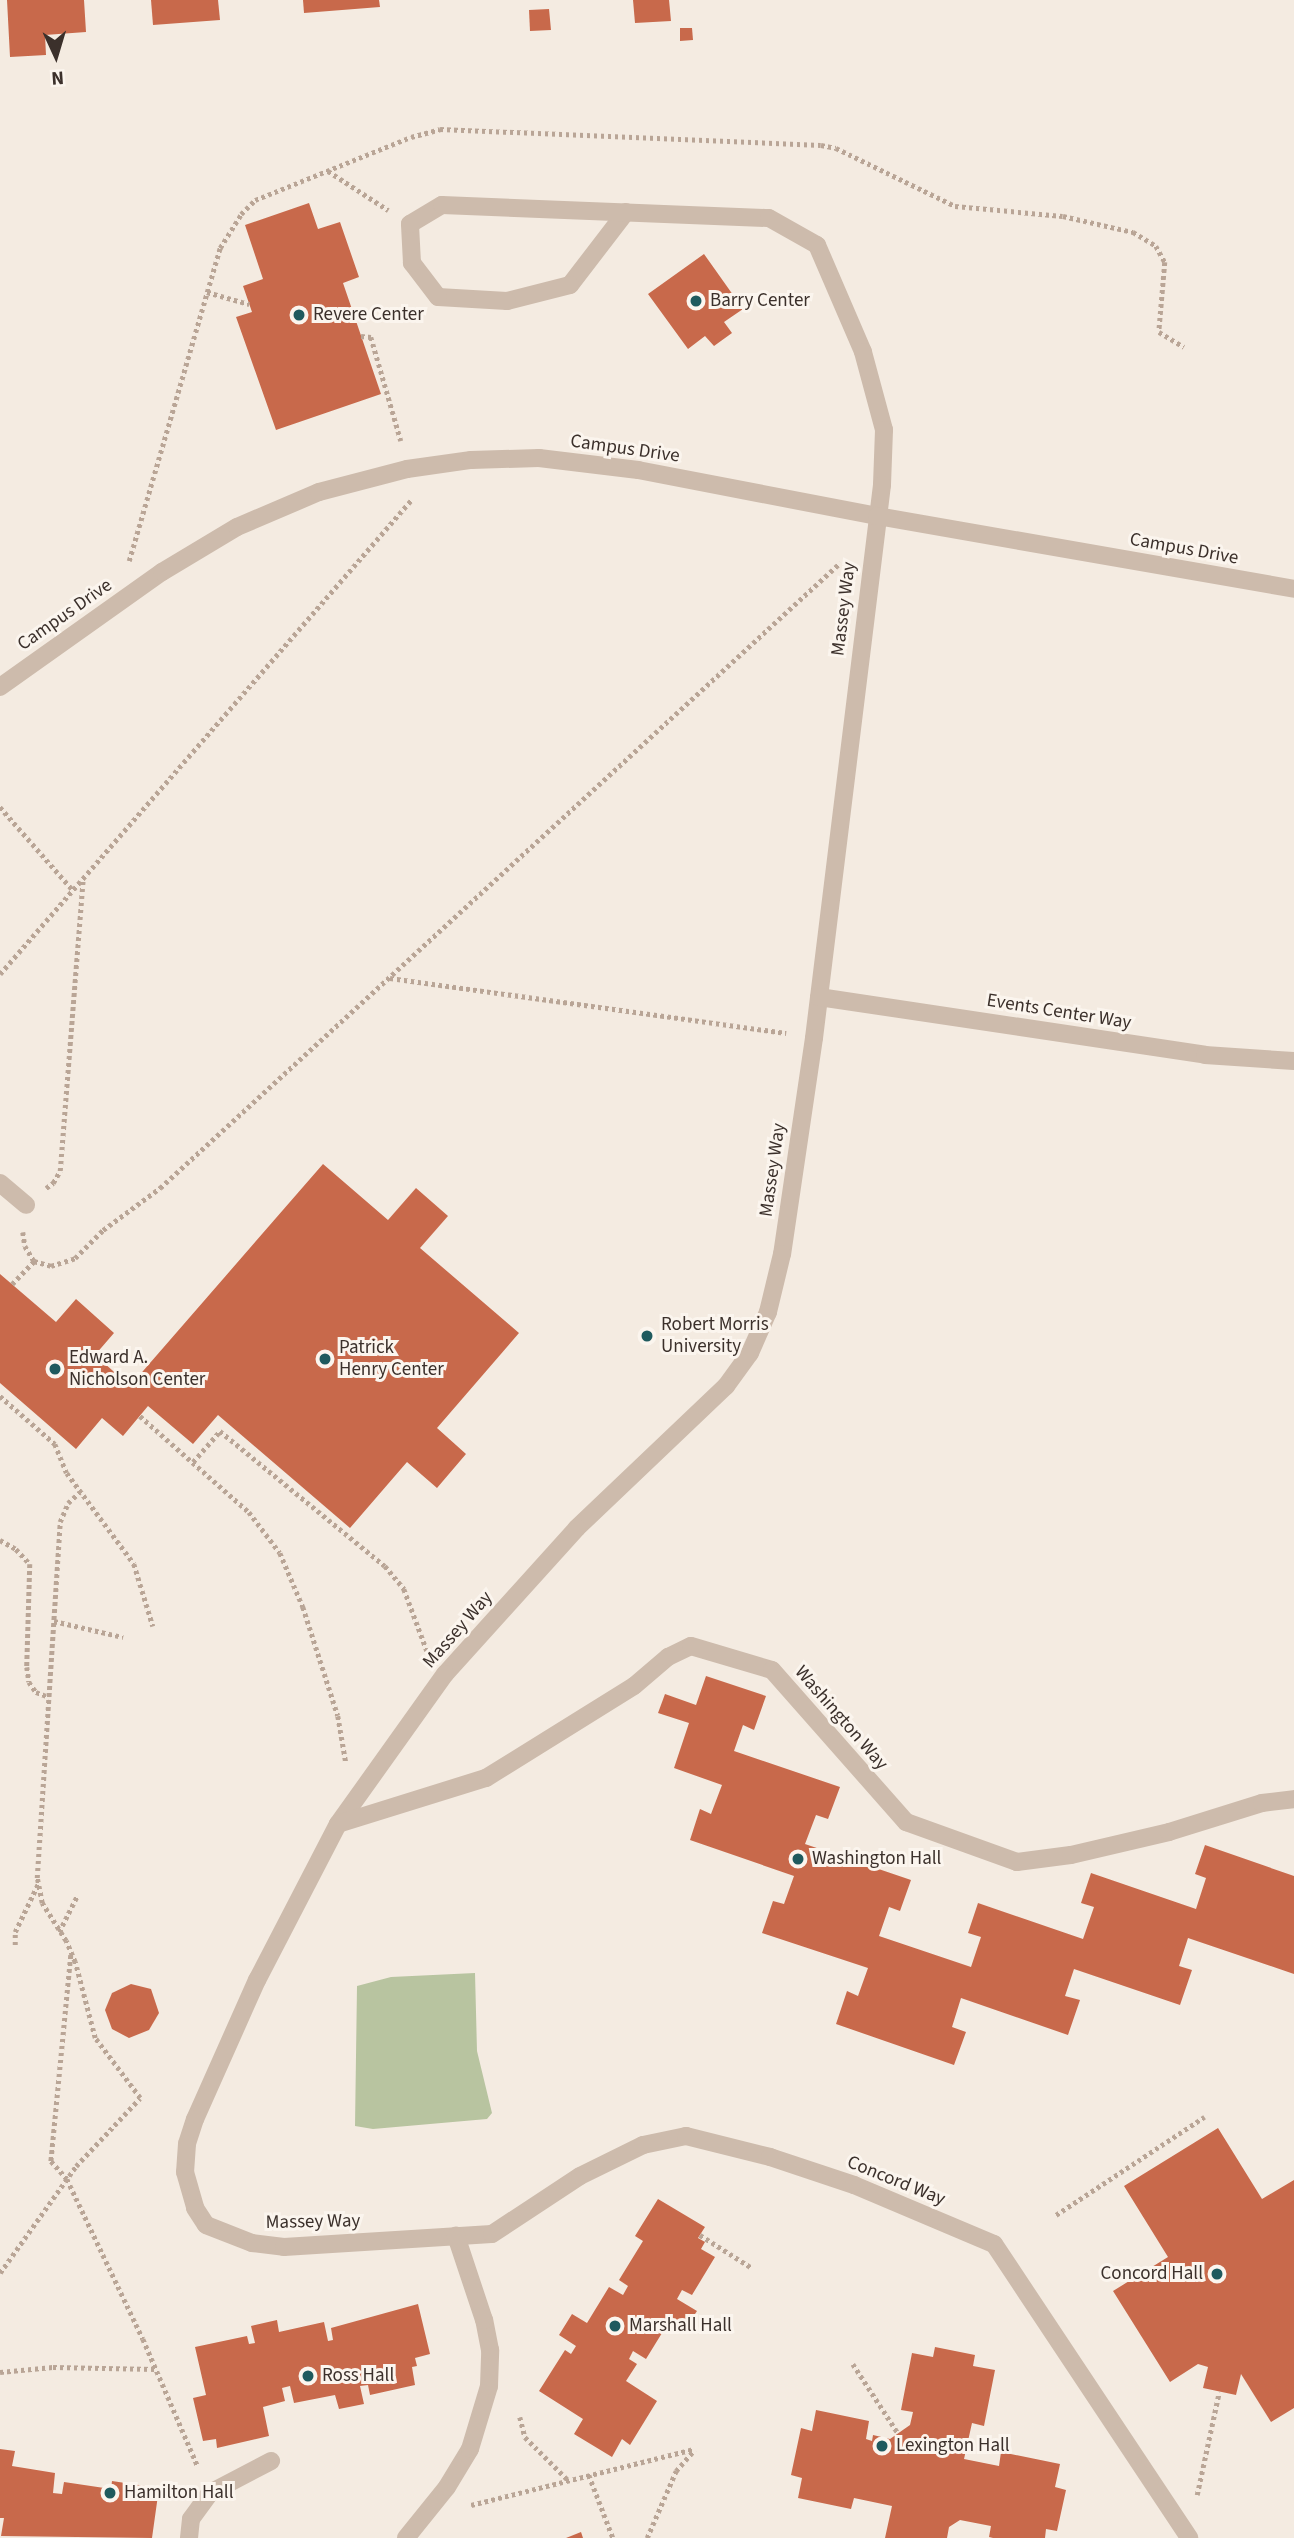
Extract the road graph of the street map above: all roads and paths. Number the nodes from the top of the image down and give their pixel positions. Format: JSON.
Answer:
{"nodes":[{"id":1,"x":327,"y":170,"type":"dead end"},
{"id":2,"x":626,"y":212,"type":"junction"},
{"id":3,"x":410,"y":224,"type":"junction"},
{"id":4,"x":207,"y":292,"type":"dead end"},
{"id":5,"x":249,"y":304,"type":"dead end"},
{"id":6,"x":361,"y":336,"type":"dead end"},
{"id":7,"x":401,"y":441,"type":"dead end"},
{"id":8,"x":412,"y":498,"type":"dead end"},
{"id":9,"x":877,"y":516,"type":"junction"},
{"id":10,"x":840,"y":563,"type":"dead end"},
{"id":11,"x":1294,"y":589,"type":"edge"},
{"id":12,"x":0,"y":687,"type":"edge"},
{"id":13,"x":0,"y":807,"type":"edge"},
{"id":14,"x":83,"y":880,"type":"junction"},
{"id":15,"x":74,"y":890,"type":"junction"},
{"id":16,"x":0,"y":974,"type":"edge"},
{"id":17,"x":390,"y":978,"type":"junction"},
{"id":18,"x":819,"y":997,"type":"junction"},
{"id":19,"x":794,"y":1034,"type":"dead end"},
{"id":20,"x":1294,"y":1061,"type":"edge"},
{"id":21,"x":0,"y":1183,"type":"edge"},
{"id":22,"x":26,"y":1205,"type":"junction"},
{"id":23,"x":34,"y":1261,"type":"junction"},
{"id":24,"x":12,"y":1284,"type":"dead end"},
{"id":25,"x":0,"y":1396,"type":"edge"},
{"id":26,"x":140,"y":1416,"type":"dead end"},
{"id":27,"x":193,"y":1462,"type":"junction"},
{"id":28,"x":80,"y":1492,"type":"junction"},
{"id":29,"x":0,"y":1540,"type":"edge"},
{"id":30,"x":54,"y":1621,"type":"junction"},
{"id":31,"x":153,"y":1626,"type":"dead end"},
{"id":32,"x":123,"y":1637,"type":"dead end"},
{"id":33,"x":428,"y":1655,"type":"dead end"},
{"id":34,"x":49,"y":1697,"type":"junction"},
{"id":35,"x":1294,"y":1799,"type":"edge"},
{"id":36,"x":353,"y":1802,"type":"junction"},
{"id":37,"x":338,"y":1824,"type":"junction"},
{"id":38,"x":38,"y":1883,"type":"junction"},
{"id":39,"x":77,"y":1896,"type":"dead end"},
{"id":40,"x":59,"y":1932,"type":"junction"},
{"id":41,"x":15,"y":1945,"type":"dead end"},
{"id":42,"x":71,"y":1953,"type":"junction"},
{"id":43,"x":1204,"y":2117,"type":"dead end"},
{"id":44,"x":67,"y":2179,"type":"junction"},
{"id":45,"x":1056,"y":2215,"type":"dead end"},
{"id":46,"x":700,"y":2235,"type":"dead end"},
{"id":47,"x":456,"y":2236,"type":"junction"},
{"id":48,"x":752,"y":2268,"type":"dead end"},
{"id":49,"x":0,"y":2273,"type":"edge"},
{"id":50,"x":853,"y":2364,"type":"dead end"},
{"id":51,"x":155,"y":2369,"type":"junction"},
{"id":52,"x":0,"y":2372,"type":"edge"},
{"id":53,"x":1219,"y":2392,"type":"dead end"},
{"id":54,"x":520,"y":2417,"type":"dead end"},
{"id":55,"x":898,"y":2433,"type":"dead end"},
{"id":56,"x":271,"y":2461,"type":"dead end"},
{"id":57,"x":589,"y":2475,"type":"junction"},
{"id":58,"x":568,"y":2481,"type":"junction"},
{"id":59,"x":210,"y":2493,"type":"junction"},
{"id":60,"x":1197,"y":2495,"type":"dead end"},
{"id":61,"x":423,"y":2517,"type":"junction"},
{"id":62,"x":189,"y":2538,"type":"edge"},
{"id":63,"x":406,"y":2538,"type":"edge"},
{"id":64,"x":613,"y":2538,"type":"edge"},
{"id":65,"x":646,"y":2538,"type":"edge"},
{"id":66,"x":1189,"y":2538,"type":"edge"}],
"edges":[{"from":1,"to":3,"type":"path"},
{"from":2,"to":3,"type":"lane","name":"Massey Way"},
{"from":2,"to":3,"type":"lane"},
{"from":2,"to":9,"type":"lane","name":"Massey Way"},
{"from":4,"to":5,"type":"path"},
{"from":6,"to":7,"type":"path"},
{"from":8,"to":14,"type":"path"},
{"from":9,"to":11,"type":"lane","name":"Campus Drive"},
{"from":9,"to":12,"type":"lane","name":"Campus Drive"},
{"from":9,"to":18,"type":"lane","name":"Massey Way"},
{"from":10,"to":17,"type":"path"},
{"from":13,"to":15,"type":"path"},
{"from":14,"to":15,"type":"path"},
{"from":14,"to":22,"type":"path"},
{"from":15,"to":16,"type":"path"},
{"from":17,"to":19,"type":"path"},
{"from":17,"to":23,"type":"path"},
{"from":18,"to":20,"type":"lane","name":"Events Center Way"},
{"from":18,"to":36,"type":"lane","name":"Massey Way"},
{"from":21,"to":22,"type":"lane"},
{"from":22,"to":23,"type":"path"},
{"from":23,"to":24,"type":"path"},
{"from":25,"to":28,"type":"path"},
{"from":26,"to":27,"type":"path"},
{"from":27,"to":33,"type":"path"},
{"from":27,"to":36,"type":"path"},
{"from":28,"to":30,"type":"path"},
{"from":28,"to":31,"type":"path"},
{"from":29,"to":34,"type":"path"},
{"from":30,"to":32,"type":"path"},
{"from":30,"to":34,"type":"path"},
{"from":34,"to":38,"type":"path"},
{"from":35,"to":37,"type":"lane","name":"Washington Way"},
{"from":36,"to":37,"type":"lane","name":"Massey Way"},
{"from":37,"to":47,"type":"lane","name":"Massey Way"},
{"from":38,"to":40,"type":"path"},
{"from":38,"to":41,"type":"path"},
{"from":39,"to":40,"type":"path"},
{"from":40,"to":42,"type":"path"},
{"from":42,"to":44,"type":"path"},
{"from":42,"to":44,"type":"path"},
{"from":43,"to":45,"type":"path"},
{"from":44,"to":49,"type":"path"},
{"from":44,"to":51,"type":"path"},
{"from":46,"to":48,"type":"path"},
{"from":47,"to":61,"type":"lane"},
{"from":47,"to":66,"type":"lane","name":"Concord Way"},
{"from":50,"to":55,"type":"path"},
{"from":51,"to":52,"type":"path"},
{"from":51,"to":59,"type":"path"},
{"from":53,"to":60,"type":"path"},
{"from":54,"to":58,"type":"path"},
{"from":56,"to":59,"type":"lane"},
{"from":57,"to":58,"type":"path"},
{"from":57,"to":64,"type":"path"},
{"from":57,"to":65,"type":"path"},
{"from":58,"to":61,"type":"path"},
{"from":59,"to":62,"type":"lane"},
{"from":61,"to":63,"type":"lane"}]}
